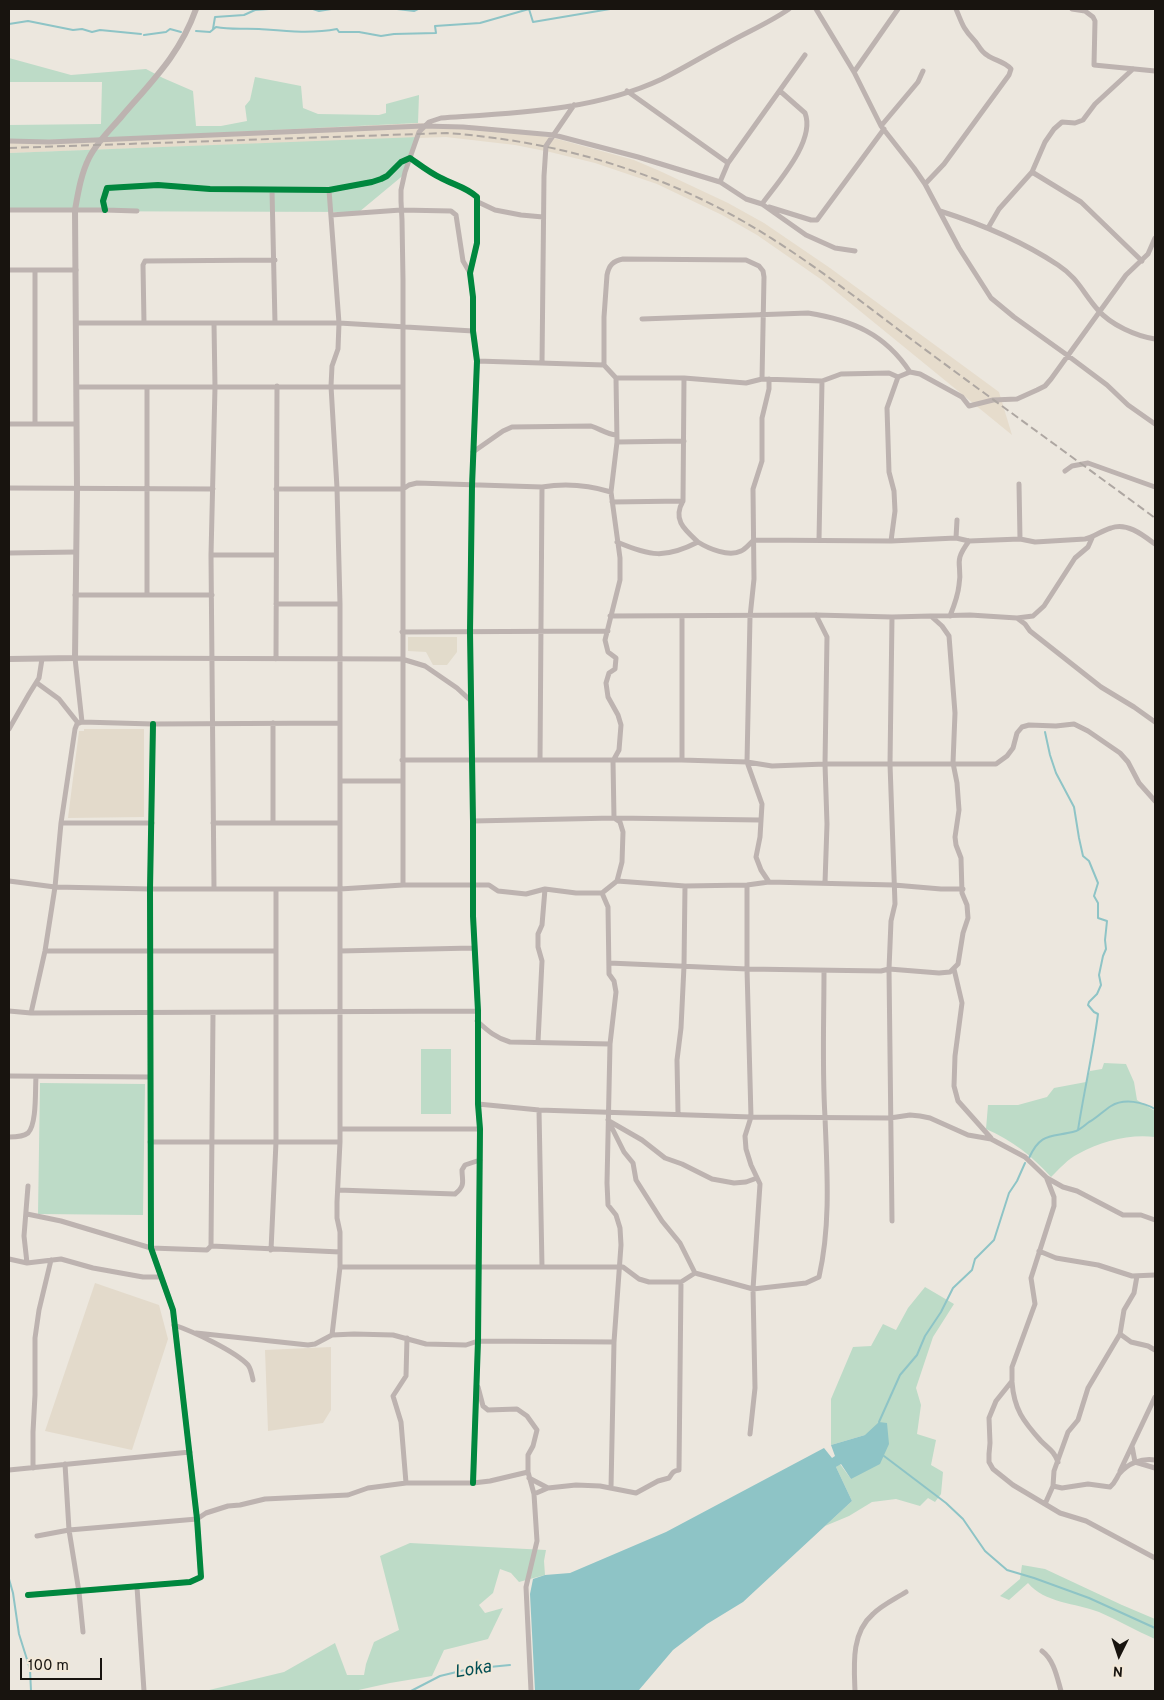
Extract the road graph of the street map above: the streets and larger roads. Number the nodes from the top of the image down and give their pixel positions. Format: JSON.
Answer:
{"nodes":[{"id":1,"x":196,"y":9,"type":"edge"},
{"id":2,"x":789,"y":9,"type":"edge"},
{"id":3,"x":816,"y":9,"type":"edge"},
{"id":4,"x":898,"y":9,"type":"edge"},
{"id":5,"x":956,"y":9,"type":"edge"},
{"id":6,"x":1072,"y":9,"type":"edge"},
{"id":7,"x":805,"y":55,"type":"dead end"},
{"id":8,"x":1133,"y":69,"type":"junction"},
{"id":9,"x":924,"y":71,"type":"dead end"},
{"id":10,"x":1155,"y":71,"type":"edge"},
{"id":11,"x":854,"y":72,"type":"junction"},
{"id":12,"x":627,"y":91,"type":"junction"},
{"id":13,"x":780,"y":91,"type":"junction"},
{"id":14,"x":574,"y":105,"type":"junction"},
{"id":15,"x":423,"y":126,"type":"junction"},
{"id":16,"x":883,"y":128,"type":"junction"},
{"id":17,"x":554,"y":135,"type":"junction"},
{"id":18,"x":101,"y":140,"type":"junction"},
{"id":19,"x":9,"y":141,"type":"edge"},
{"id":20,"x":410,"y":158,"type":"junction"},
{"id":21,"x":728,"y":163,"type":"junction"},
{"id":22,"x":1032,"y":172,"type":"junction"},
{"id":23,"x":720,"y":182,"type":"junction"},
{"id":24,"x":925,"y":184,"type":"junction"},
{"id":25,"x":272,"y":190,"type":"junction"},
{"id":26,"x":329,"y":190,"type":"junction"},
{"id":27,"x":478,"y":202,"type":"junction"},
{"id":28,"x":764,"y":205,"type":"junction"},
{"id":29,"x":9,"y":210,"type":"edge"},
{"id":30,"x":75,"y":210,"type":"junction"},
{"id":31,"x":105,"y":210,"type":"junction"},
{"id":32,"x":401,"y":210,"type":"junction"},
{"id":33,"x":137,"y":211,"type":"dead end"},
{"id":34,"x":940,"y":211,"type":"junction"},
{"id":35,"x":331,"y":215,"type":"junction"},
{"id":36,"x":543,"y":217,"type":"junction"},
{"id":37,"x":988,"y":228,"type":"junction"},
{"id":38,"x":1155,"y":238,"type":"edge"},
{"id":39,"x":855,"y":251,"type":"dead end"},
{"id":40,"x":275,"y":260,"type":"junction"},
{"id":41,"x":1142,"y":261,"type":"junction"},
{"id":42,"x":9,"y":270,"type":"edge"},
{"id":43,"x":35,"y":270,"type":"junction"},
{"id":44,"x":76,"y":270,"type":"junction"},
{"id":45,"x":470,"y":273,"type":"junction"},
{"id":46,"x":1099,"y":312,"type":"junction"},
{"id":47,"x":763,"y":315,"type":"junction"},
{"id":48,"x":642,"y":319,"type":"dead end"},
{"id":49,"x":76,"y":323,"type":"junction"},
{"id":50,"x":144,"y":323,"type":"junction"},
{"id":51,"x":214,"y":323,"type":"junction"},
{"id":52,"x":275,"y":323,"type":"junction"},
{"id":53,"x":339,"y":323,"type":"junction"},
{"id":54,"x":403,"y":328,"type":"junction"},
{"id":55,"x":473,"y":331,"type":"junction"},
{"id":56,"x":1155,"y":338,"type":"edge"},
{"id":57,"x":1067,"y":355,"type":"junction"},
{"id":58,"x":477,"y":361,"type":"junction"},
{"id":59,"x":542,"y":363,"type":"junction"},
{"id":60,"x":604,"y":365,"type":"junction"},
{"id":61,"x":910,"y":372,"type":"junction"},
{"id":62,"x":898,"y":376,"type":"junction"},
{"id":63,"x":616,"y":378,"type":"junction"},
{"id":64,"x":684,"y":378,"type":"junction"},
{"id":65,"x":762,"y":379,"type":"junction"},
{"id":66,"x":769,"y":379,"type":"junction"},
{"id":67,"x":822,"y":381,"type":"junction"},
{"id":68,"x":147,"y":386,"type":"junction"},
{"id":69,"x":277,"y":386,"type":"junction"},
{"id":70,"x":331,"y":386,"type":"junction"},
{"id":71,"x":77,"y":387,"type":"junction"},
{"id":72,"x":215,"y":387,"type":"junction"},
{"id":73,"x":402,"y":387,"type":"junction"},
{"id":74,"x":9,"y":424,"type":"edge"},
{"id":75,"x":35,"y":424,"type":"junction"},
{"id":76,"x":76,"y":424,"type":"junction"},
{"id":77,"x":1155,"y":424,"type":"edge"},
{"id":78,"x":616,"y":435,"type":"junction"},
{"id":79,"x":684,"y":441,"type":"junction"},
{"id":80,"x":617,"y":442,"type":"junction"},
{"id":81,"x":472,"y":452,"type":"junction"},
{"id":82,"x":1065,"y":471,"type":"dead end"},
{"id":83,"x":1020,"y":484,"type":"dead end"},
{"id":84,"x":472,"y":486,"type":"junction"},
{"id":85,"x":542,"y":487,"type":"junction"},
{"id":86,"x":1155,"y":487,"type":"edge"},
{"id":87,"x":9,"y":488,"type":"edge"},
{"id":88,"x":147,"y":488,"type":"junction"},
{"id":89,"x":276,"y":488,"type":"junction"},
{"id":90,"x":338,"y":488,"type":"junction"},
{"id":91,"x":403,"y":488,"type":"junction"},
{"id":92,"x":77,"y":489,"type":"junction"},
{"id":93,"x":213,"y":489,"type":"junction"},
{"id":94,"x":611,"y":492,"type":"junction"},
{"id":95,"x":612,"y":502,"type":"junction"},
{"id":96,"x":683,"y":502,"type":"junction"},
{"id":97,"x":957,"y":520,"type":"dead end"},
{"id":98,"x":956,"y":538,"type":"junction"},
{"id":99,"x":1092,"y":538,"type":"junction"},
{"id":100,"x":1020,"y":539,"type":"junction"},
{"id":101,"x":754,"y":540,"type":"junction"},
{"id":102,"x":819,"y":540,"type":"junction"},
{"id":103,"x":891,"y":541,"type":"junction"},
{"id":104,"x":969,"y":541,"type":"junction"},
{"id":105,"x":617,"y":542,"type":"junction"},
{"id":106,"x":698,"y":542,"type":"junction"},
{"id":107,"x":1155,"y":544,"type":"edge"},
{"id":108,"x":9,"y":552,"type":"edge"},
{"id":109,"x":76,"y":552,"type":"junction"},
{"id":110,"x":212,"y":555,"type":"junction"},
{"id":111,"x":276,"y":555,"type":"junction"},
{"id":112,"x":75,"y":595,"type":"junction"},
{"id":113,"x":147,"y":595,"type":"junction"},
{"id":114,"x":212,"y":595,"type":"junction"},
{"id":115,"x":276,"y":604,"type":"junction"},
{"id":116,"x":340,"y":604,"type":"junction"},
{"id":117,"x":816,"y":615,"type":"junction"},
{"id":118,"x":610,"y":616,"type":"junction"},
{"id":119,"x":682,"y":616,"type":"junction"},
{"id":120,"x":950,"y":616,"type":"junction"},
{"id":121,"x":750,"y":617,"type":"junction"},
{"id":122,"x":892,"y":617,"type":"junction"},
{"id":123,"x":932,"y":617,"type":"junction"},
{"id":124,"x":1016,"y":618,"type":"junction"},
{"id":125,"x":608,"y":631,"type":"junction"},
{"id":126,"x":402,"y":632,"type":"junction"},
{"id":127,"x":470,"y":632,"type":"junction"},
{"id":128,"x":540,"y":632,"type":"junction"},
{"id":129,"x":75,"y":658,"type":"junction"},
{"id":130,"x":9,"y":659,"type":"edge"},
{"id":131,"x":42,"y":659,"type":"junction"},
{"id":132,"x":212,"y":659,"type":"junction"},
{"id":133,"x":276,"y":659,"type":"junction"},
{"id":134,"x":340,"y":659,"type":"junction"},
{"id":135,"x":402,"y":659,"type":"junction"},
{"id":136,"x":37,"y":683,"type":"junction"},
{"id":137,"x":470,"y":700,"type":"junction"},
{"id":138,"x":80,"y":722,"type":"junction"},
{"id":139,"x":1155,"y":722,"type":"edge"},
{"id":140,"x":213,"y":723,"type":"junction"},
{"id":141,"x":273,"y":723,"type":"junction"},
{"id":142,"x":340,"y":723,"type":"junction"},
{"id":143,"x":153,"y":724,"type":"junction"},
{"id":144,"x":9,"y":730,"type":"edge"},
{"id":145,"x":402,"y":760,"type":"junction"},
{"id":146,"x":471,"y":760,"type":"junction"},
{"id":147,"x":540,"y":760,"type":"junction"},
{"id":148,"x":682,"y":760,"type":"junction"},
{"id":149,"x":614,"y":761,"type":"junction"},
{"id":150,"x":747,"y":762,"type":"junction"},
{"id":151,"x":953,"y":763,"type":"junction"},
{"id":152,"x":825,"y":764,"type":"junction"},
{"id":153,"x":890,"y":764,"type":"junction"},
{"id":154,"x":340,"y":781,"type":"junction"},
{"id":155,"x":402,"y":781,"type":"junction"},
{"id":156,"x":1155,"y":802,"type":"edge"},
{"id":157,"x":614,"y":818,"type":"junction"},
{"id":158,"x":760,"y":820,"type":"junction"},
{"id":159,"x":473,"y":821,"type":"junction"},
{"id":160,"x":61,"y":823,"type":"junction"},
{"id":161,"x":152,"y":823,"type":"junction"},
{"id":162,"x":213,"y":823,"type":"junction"},
{"id":163,"x":273,"y":823,"type":"junction"},
{"id":164,"x":340,"y":823,"type":"junction"},
{"id":165,"x":9,"y":881,"type":"edge"},
{"id":166,"x":617,"y":881,"type":"junction"},
{"id":167,"x":769,"y":882,"type":"junction"},
{"id":168,"x":825,"y":883,"type":"junction"},
{"id":169,"x":403,"y":885,"type":"junction"},
{"id":170,"x":473,"y":885,"type":"junction"},
{"id":171,"x":747,"y":885,"type":"junction"},
{"id":172,"x":894,"y":885,"type":"junction"},
{"id":173,"x":685,"y":886,"type":"junction"},
{"id":174,"x":55,"y":887,"type":"junction"},
{"id":175,"x":150,"y":889,"type":"junction"},
{"id":176,"x":214,"y":889,"type":"junction"},
{"id":177,"x":276,"y":889,"type":"junction"},
{"id":178,"x":340,"y":889,"type":"junction"},
{"id":179,"x":545,"y":889,"type":"junction"},
{"id":180,"x":963,"y":889,"type":"junction"},
{"id":181,"x":602,"y":893,"type":"junction"},
{"id":182,"x":473,"y":948,"type":"junction"},
{"id":183,"x":45,"y":951,"type":"junction"},
{"id":184,"x":150,"y":951,"type":"junction"},
{"id":185,"x":276,"y":951,"type":"junction"},
{"id":186,"x":340,"y":951,"type":"junction"},
{"id":187,"x":609,"y":963,"type":"junction"},
{"id":188,"x":684,"y":966,"type":"junction"},
{"id":189,"x":747,"y":969,"type":"junction"},
{"id":190,"x":889,"y":969,"type":"junction"},
{"id":191,"x":954,"y":969,"type":"junction"},
{"id":192,"x":824,"y":971,"type":"junction"},
{"id":193,"x":9,"y":1011,"type":"edge"},
{"id":194,"x":478,"y":1011,"type":"junction"},
{"id":195,"x":31,"y":1013,"type":"junction"},
{"id":196,"x":150,"y":1013,"type":"junction"},
{"id":197,"x":213,"y":1013,"type":"junction"},
{"id":198,"x":276,"y":1013,"type":"junction"},
{"id":199,"x":340,"y":1013,"type":"junction"},
{"id":200,"x":477,"y":1021,"type":"junction"},
{"id":201,"x":538,"y":1042,"type":"junction"},
{"id":202,"x":610,"y":1044,"type":"junction"},
{"id":203,"x":9,"y":1076,"type":"edge"},
{"id":204,"x":36,"y":1077,"type":"junction"},
{"id":205,"x":150,"y":1077,"type":"junction"},
{"id":206,"x":478,"y":1104,"type":"junction"},
{"id":207,"x":539,"y":1110,"type":"junction"},
{"id":208,"x":608,"y":1111,"type":"junction"},
{"id":209,"x":678,"y":1113,"type":"junction"},
{"id":210,"x":825,"y":1116,"type":"junction"},
{"id":211,"x":751,"y":1117,"type":"junction"},
{"id":212,"x":890,"y":1118,"type":"junction"},
{"id":213,"x":608,"y":1120,"type":"junction"},
{"id":214,"x":340,"y":1129,"type":"junction"},
{"id":215,"x":480,"y":1129,"type":"junction"},
{"id":216,"x":9,"y":1137,"type":"edge"},
{"id":217,"x":991,"y":1139,"type":"junction"},
{"id":218,"x":150,"y":1142,"type":"junction"},
{"id":219,"x":213,"y":1142,"type":"junction"},
{"id":220,"x":276,"y":1142,"type":"junction"},
{"id":221,"x":340,"y":1142,"type":"junction"},
{"id":222,"x":480,"y":1160,"type":"junction"},
{"id":223,"x":757,"y":1178,"type":"junction"},
{"id":224,"x":1047,"y":1178,"type":"junction"},
{"id":225,"x":28,"y":1186,"type":"dead end"},
{"id":226,"x":338,"y":1190,"type":"junction"},
{"id":227,"x":27,"y":1214,"type":"junction"},
{"id":228,"x":1155,"y":1220,"type":"edge"},
{"id":229,"x":892,"y":1221,"type":"dead end"},
{"id":230,"x":211,"y":1246,"type":"junction"},
{"id":231,"x":151,"y":1248,"type":"junction"},
{"id":232,"x":271,"y":1250,"type":"junction"},
{"id":233,"x":1039,"y":1251,"type":"junction"},
{"id":234,"x":340,"y":1252,"type":"junction"},
{"id":235,"x":9,"y":1259,"type":"edge"},
{"id":236,"x":51,"y":1260,"type":"junction"},
{"id":237,"x":27,"y":1263,"type":"junction"},
{"id":238,"x":340,"y":1266,"type":"junction"},
{"id":239,"x":478,"y":1267,"type":"junction"},
{"id":240,"x":542,"y":1267,"type":"junction"},
{"id":241,"x":619,"y":1267,"type":"junction"},
{"id":242,"x":695,"y":1273,"type":"junction"},
{"id":243,"x":1155,"y":1275,"type":"edge"},
{"id":244,"x":1136,"y":1276,"type":"junction"},
{"id":245,"x":161,"y":1277,"type":"junction"},
{"id":246,"x":681,"y":1282,"type":"junction"},
{"id":247,"x":753,"y":1289,"type":"junction"},
{"id":248,"x":174,"y":1325,"type":"junction"},
{"id":249,"x":196,"y":1334,"type":"junction"},
{"id":250,"x":1120,"y":1334,"type":"junction"},
{"id":251,"x":332,"y":1335,"type":"junction"},
{"id":252,"x":407,"y":1338,"type":"junction"},
{"id":253,"x":478,"y":1341,"type":"junction"},
{"id":254,"x":614,"y":1342,"type":"junction"},
{"id":255,"x":1155,"y":1350,"type":"edge"},
{"id":256,"x":253,"y":1380,"type":"dead end"},
{"id":257,"x":1012,"y":1381,"type":"junction"},
{"id":258,"x":477,"y":1382,"type":"junction"},
{"id":259,"x":1155,"y":1400,"type":"edge"},
{"id":260,"x":750,"y":1434,"type":"dead end"},
{"id":261,"x":1132,"y":1446,"type":"junction"},
{"id":262,"x":190,"y":1452,"type":"junction"},
{"id":263,"x":1155,"y":1460,"type":"edge"},
{"id":264,"x":1058,"y":1462,"type":"junction"},
{"id":265,"x":1135,"y":1462,"type":"junction"},
{"id":266,"x":65,"y":1464,"type":"junction"},
{"id":267,"x":34,"y":1468,"type":"junction"},
{"id":268,"x":1155,"y":1468,"type":"edge"},
{"id":269,"x":9,"y":1470,"type":"edge"},
{"id":270,"x":528,"y":1472,"type":"junction"},
{"id":271,"x":1118,"y":1476,"type":"junction"},
{"id":272,"x":530,"y":1478,"type":"junction"},
{"id":273,"x":406,"y":1483,"type":"junction"},
{"id":274,"x":473,"y":1483,"type":"junction"},
{"id":275,"x":1053,"y":1486,"type":"junction"},
{"id":276,"x":548,"y":1488,"type":"junction"},
{"id":277,"x":611,"y":1488,"type":"junction"},
{"id":278,"x":534,"y":1494,"type":"junction"},
{"id":279,"x":1045,"y":1504,"type":"junction"},
{"id":280,"x":197,"y":1519,"type":"junction"},
{"id":281,"x":69,"y":1530,"type":"junction"},
{"id":282,"x":37,"y":1536,"type":"dead end"},
{"id":283,"x":1155,"y":1558,"type":"edge"},
{"id":284,"x":137,"y":1587,"type":"junction"},
{"id":285,"x":79,"y":1592,"type":"junction"},
{"id":286,"x":906,"y":1592,"type":"dead end"},
{"id":287,"x":28,"y":1595,"type":"dead end"},
{"id":288,"x":83,"y":1632,"type":"dead end"},
{"id":289,"x":1042,"y":1651,"type":"dead end"},
{"id":290,"x":144,"y":1691,"type":"edge"},
{"id":291,"x":531,"y":1691,"type":"edge"},
{"id":292,"x":856,"y":1691,"type":"edge"},
{"id":293,"x":1061,"y":1691,"type":"edge"}],
"edges":[{"from":1,"to":18,"type":"street"},
{"from":2,"to":12,"type":"street"},
{"from":3,"to":11,"type":"street"},
{"from":4,"to":11,"type":"street"},
{"from":5,"to":24,"type":"street"},
{"from":6,"to":8,"type":"street"},
{"from":7,"to":13,"type":"street"},
{"from":8,"to":10,"type":"street"},
{"from":8,"to":22,"type":"street"},
{"from":9,"to":16,"type":"street"},
{"from":11,"to":16,"type":"street"},
{"from":12,"to":14,"type":"street"},
{"from":12,"to":21,"type":"street"},
{"from":13,"to":21,"type":"street"},
{"from":13,"to":28,"type":"street"},
{"from":14,"to":15,"type":"street"},
{"from":14,"to":17,"type":"street"},
{"from":15,"to":17,"type":"street"},
{"from":15,"to":18,"type":"street"},
{"from":15,"to":20,"type":"street"},
{"from":16,"to":24,"type":"street"},
{"from":16,"to":28,"type":"street"},
{"from":17,"to":23,"type":"street"},
{"from":17,"to":36,"type":"street"},
{"from":18,"to":19,"type":"street"},
{"from":18,"to":30,"type":"street"},
{"from":20,"to":26,"type":"street"},
{"from":20,"to":27,"type":"street"},
{"from":20,"to":32,"type":"street"},
{"from":21,"to":23,"type":"street"},
{"from":22,"to":37,"type":"street"},
{"from":22,"to":41,"type":"street"},
{"from":23,"to":28,"type":"street"},
{"from":24,"to":34,"type":"street"},
{"from":25,"to":26,"type":"street"},
{"from":25,"to":31,"type":"street"},
{"from":25,"to":40,"type":"street"},
{"from":26,"to":35,"type":"street"},
{"from":27,"to":36,"type":"street"},
{"from":27,"to":45,"type":"street"},
{"from":28,"to":39,"type":"street"},
{"from":29,"to":30,"type":"street"},
{"from":30,"to":31,"type":"street"},
{"from":30,"to":44,"type":"street"},
{"from":31,"to":33,"type":"street"},
{"from":32,"to":35,"type":"street"},
{"from":32,"to":45,"type":"street"},
{"from":32,"to":54,"type":"street"},
{"from":34,"to":37,"type":"street"},
{"from":34,"to":57,"type":"street"},
{"from":35,"to":53,"type":"street"},
{"from":36,"to":59,"type":"street"},
{"from":37,"to":46,"type":"street"},
{"from":38,"to":41,"type":"street"},
{"from":40,"to":50,"type":"street"},
{"from":40,"to":52,"type":"street"},
{"from":41,"to":46,"type":"street"},
{"from":42,"to":43,"type":"street"},
{"from":43,"to":44,"type":"street"},
{"from":43,"to":75,"type":"street"},
{"from":44,"to":49,"type":"street"},
{"from":45,"to":55,"type":"street"},
{"from":46,"to":56,"type":"street"},
{"from":46,"to":57,"type":"street"},
{"from":47,"to":48,"type":"street"},
{"from":47,"to":60,"type":"street"},
{"from":47,"to":61,"type":"street"},
{"from":47,"to":65,"type":"street"},
{"from":49,"to":50,"type":"street"},
{"from":49,"to":71,"type":"street"},
{"from":50,"to":51,"type":"street"},
{"from":51,"to":52,"type":"street"},
{"from":51,"to":72,"type":"street"},
{"from":52,"to":53,"type":"street"},
{"from":53,"to":54,"type":"street"},
{"from":53,"to":70,"type":"street"},
{"from":54,"to":55,"type":"street"},
{"from":54,"to":73,"type":"street"},
{"from":55,"to":58,"type":"street"},
{"from":57,"to":61,"type":"street"},
{"from":57,"to":77,"type":"street"},
{"from":58,"to":59,"type":"street"},
{"from":58,"to":81,"type":"street"},
{"from":59,"to":60,"type":"street"},
{"from":60,"to":63,"type":"street"},
{"from":61,"to":62,"type":"street"},
{"from":62,"to":67,"type":"street"},
{"from":62,"to":103,"type":"street"},
{"from":63,"to":64,"type":"street"},
{"from":63,"to":78,"type":"street"},
{"from":64,"to":65,"type":"street"},
{"from":64,"to":79,"type":"street"},
{"from":65,"to":66,"type":"street"},
{"from":66,"to":67,"type":"street"},
{"from":66,"to":101,"type":"street"},
{"from":67,"to":102,"type":"street"},
{"from":68,"to":71,"type":"street"},
{"from":68,"to":72,"type":"street"},
{"from":68,"to":88,"type":"street"},
{"from":69,"to":70,"type":"street"},
{"from":69,"to":72,"type":"street"},
{"from":69,"to":89,"type":"street"},
{"from":70,"to":73,"type":"street"},
{"from":70,"to":90,"type":"street"},
{"from":71,"to":76,"type":"street"},
{"from":72,"to":93,"type":"street"},
{"from":73,"to":91,"type":"street"},
{"from":74,"to":75,"type":"street"},
{"from":75,"to":76,"type":"street"},
{"from":76,"to":92,"type":"street"},
{"from":78,"to":80,"type":"street"},
{"from":78,"to":81,"type":"street"},
{"from":79,"to":80,"type":"street"},
{"from":79,"to":96,"type":"street"},
{"from":80,"to":94,"type":"street"},
{"from":81,"to":84,"type":"street"},
{"from":82,"to":86,"type":"street"},
{"from":83,"to":100,"type":"street"},
{"from":84,"to":85,"type":"street"},
{"from":84,"to":91,"type":"street"},
{"from":84,"to":127,"type":"street"},
{"from":85,"to":94,"type":"street"},
{"from":85,"to":128,"type":"street"},
{"from":87,"to":92,"type":"street"},
{"from":88,"to":92,"type":"street"},
{"from":88,"to":93,"type":"street"},
{"from":88,"to":113,"type":"street"},
{"from":89,"to":90,"type":"street"},
{"from":89,"to":111,"type":"street"},
{"from":90,"to":91,"type":"street"},
{"from":90,"to":116,"type":"street"},
{"from":91,"to":126,"type":"street"},
{"from":92,"to":109,"type":"street"},
{"from":93,"to":110,"type":"street"},
{"from":94,"to":95,"type":"street"},
{"from":95,"to":96,"type":"street"},
{"from":95,"to":105,"type":"street"},
{"from":96,"to":106,"type":"street"},
{"from":97,"to":98,"type":"street"},
{"from":98,"to":103,"type":"street"},
{"from":98,"to":104,"type":"street"},
{"from":99,"to":100,"type":"street"},
{"from":99,"to":107,"type":"street"},
{"from":99,"to":124,"type":"street"},
{"from":100,"to":104,"type":"street"},
{"from":101,"to":102,"type":"street"},
{"from":101,"to":106,"type":"street"},
{"from":101,"to":121,"type":"street"},
{"from":102,"to":103,"type":"street"},
{"from":104,"to":120,"type":"street"},
{"from":105,"to":106,"type":"street"},
{"from":105,"to":118,"type":"street"},
{"from":108,"to":109,"type":"street"},
{"from":109,"to":112,"type":"street"},
{"from":110,"to":111,"type":"street"},
{"from":110,"to":114,"type":"street"},
{"from":111,"to":115,"type":"street"},
{"from":112,"to":113,"type":"street"},
{"from":112,"to":129,"type":"street"},
{"from":113,"to":114,"type":"street"},
{"from":114,"to":132,"type":"street"},
{"from":115,"to":116,"type":"street"},
{"from":115,"to":133,"type":"street"},
{"from":116,"to":134,"type":"street"},
{"from":117,"to":121,"type":"street"},
{"from":117,"to":122,"type":"street"},
{"from":117,"to":152,"type":"street"},
{"from":118,"to":119,"type":"street"},
{"from":118,"to":125,"type":"street"},
{"from":119,"to":121,"type":"street"},
{"from":119,"to":148,"type":"street"},
{"from":120,"to":123,"type":"street"},
{"from":120,"to":124,"type":"street"},
{"from":121,"to":150,"type":"street"},
{"from":122,"to":123,"type":"street"},
{"from":122,"to":153,"type":"street"},
{"from":123,"to":151,"type":"street"},
{"from":124,"to":139,"type":"street"},
{"from":125,"to":128,"type":"street"},
{"from":125,"to":149,"type":"street"},
{"from":126,"to":127,"type":"street"},
{"from":126,"to":135,"type":"street"},
{"from":127,"to":128,"type":"street"},
{"from":127,"to":137,"type":"street"},
{"from":128,"to":147,"type":"street"},
{"from":129,"to":131,"type":"street"},
{"from":129,"to":132,"type":"street"},
{"from":129,"to":138,"type":"street"},
{"from":130,"to":131,"type":"street"},
{"from":131,"to":136,"type":"street"},
{"from":132,"to":133,"type":"street"},
{"from":132,"to":140,"type":"street"},
{"from":133,"to":134,"type":"street"},
{"from":134,"to":135,"type":"street"},
{"from":134,"to":142,"type":"street"},
{"from":135,"to":137,"type":"street"},
{"from":135,"to":145,"type":"street"},
{"from":136,"to":138,"type":"street"},
{"from":136,"to":144,"type":"street"},
{"from":137,"to":146,"type":"street"},
{"from":138,"to":143,"type":"street"},
{"from":138,"to":160,"type":"street"},
{"from":140,"to":141,"type":"street"},
{"from":140,"to":143,"type":"street"},
{"from":140,"to":162,"type":"street"},
{"from":141,"to":142,"type":"street"},
{"from":141,"to":163,"type":"street"},
{"from":142,"to":154,"type":"street"},
{"from":143,"to":161,"type":"street"},
{"from":145,"to":146,"type":"street"},
{"from":145,"to":155,"type":"street"},
{"from":146,"to":147,"type":"street"},
{"from":146,"to":159,"type":"street"},
{"from":147,"to":149,"type":"street"},
{"from":148,"to":149,"type":"street"},
{"from":148,"to":150,"type":"street"},
{"from":149,"to":157,"type":"street"},
{"from":150,"to":152,"type":"street"},
{"from":150,"to":158,"type":"street"},
{"from":151,"to":153,"type":"street"},
{"from":151,"to":156,"type":"street"},
{"from":151,"to":180,"type":"street"},
{"from":152,"to":153,"type":"street"},
{"from":152,"to":168,"type":"street"},
{"from":153,"to":172,"type":"street"},
{"from":154,"to":155,"type":"street"},
{"from":154,"to":164,"type":"street"},
{"from":155,"to":169,"type":"street"},
{"from":157,"to":158,"type":"street"},
{"from":157,"to":159,"type":"street"},
{"from":157,"to":166,"type":"street"},
{"from":158,"to":167,"type":"street"},
{"from":159,"to":170,"type":"street"},
{"from":160,"to":161,"type":"street"},
{"from":160,"to":174,"type":"street"},
{"from":161,"to":175,"type":"street"},
{"from":162,"to":163,"type":"street"},
{"from":162,"to":176,"type":"street"},
{"from":163,"to":164,"type":"street"},
{"from":164,"to":178,"type":"street"},
{"from":165,"to":174,"type":"street"},
{"from":166,"to":173,"type":"street"},
{"from":166,"to":181,"type":"street"},
{"from":167,"to":168,"type":"street"},
{"from":167,"to":171,"type":"street"},
{"from":168,"to":172,"type":"street"},
{"from":169,"to":170,"type":"street"},
{"from":169,"to":178,"type":"street"},
{"from":170,"to":179,"type":"street"},
{"from":170,"to":182,"type":"street"},
{"from":171,"to":173,"type":"street"},
{"from":171,"to":189,"type":"street"},
{"from":172,"to":180,"type":"street"},
{"from":172,"to":190,"type":"street"},
{"from":173,"to":188,"type":"street"},
{"from":174,"to":175,"type":"street"},
{"from":174,"to":183,"type":"street"},
{"from":175,"to":176,"type":"street"},
{"from":175,"to":184,"type":"street"},
{"from":176,"to":177,"type":"street"},
{"from":177,"to":178,"type":"street"},
{"from":177,"to":185,"type":"street"},
{"from":178,"to":186,"type":"street"},
{"from":179,"to":181,"type":"street"},
{"from":179,"to":201,"type":"street"},
{"from":180,"to":191,"type":"street"},
{"from":181,"to":187,"type":"street"},
{"from":182,"to":186,"type":"street"},
{"from":182,"to":194,"type":"street"},
{"from":183,"to":184,"type":"street"},
{"from":183,"to":195,"type":"street"},
{"from":184,"to":185,"type":"street"},
{"from":184,"to":196,"type":"street"},
{"from":185,"to":198,"type":"street"},
{"from":186,"to":199,"type":"street"},
{"from":187,"to":188,"type":"street"},
{"from":187,"to":202,"type":"street"},
{"from":188,"to":189,"type":"street"},
{"from":188,"to":209,"type":"street"},
{"from":189,"to":192,"type":"street"},
{"from":189,"to":211,"type":"street"},
{"from":190,"to":191,"type":"street"},
{"from":190,"to":192,"type":"street"},
{"from":190,"to":212,"type":"street"},
{"from":191,"to":217,"type":"street"},
{"from":192,"to":210,"type":"street"},
{"from":193,"to":195,"type":"street"},
{"from":194,"to":199,"type":"street"},
{"from":194,"to":200,"type":"street"},
{"from":195,"to":196,"type":"street"},
{"from":196,"to":197,"type":"street"},
{"from":196,"to":205,"type":"street"},
{"from":197,"to":198,"type":"street"},
{"from":197,"to":219,"type":"street"},
{"from":198,"to":199,"type":"street"},
{"from":198,"to":220,"type":"street"},
{"from":199,"to":214,"type":"street"},
{"from":200,"to":201,"type":"street"},
{"from":200,"to":206,"type":"street"},
{"from":201,"to":202,"type":"street"},
{"from":202,"to":208,"type":"street"},
{"from":203,"to":204,"type":"street"},
{"from":204,"to":205,"type":"street"},
{"from":204,"to":216,"type":"street"},
{"from":205,"to":218,"type":"street"},
{"from":206,"to":207,"type":"street"},
{"from":206,"to":215,"type":"street"},
{"from":207,"to":208,"type":"street"},
{"from":207,"to":240,"type":"street"},
{"from":208,"to":209,"type":"street"},
{"from":208,"to":213,"type":"street"},
{"from":209,"to":211,"type":"street"},
{"from":210,"to":211,"type":"street"},
{"from":210,"to":212,"type":"street"},
{"from":210,"to":247,"type":"street"},
{"from":211,"to":223,"type":"street"},
{"from":212,"to":217,"type":"street"},
{"from":212,"to":229,"type":"street"},
{"from":213,"to":223,"type":"street"},
{"from":213,"to":241,"type":"street"},
{"from":213,"to":242,"type":"street"},
{"from":214,"to":215,"type":"street"},
{"from":214,"to":221,"type":"street"},
{"from":215,"to":222,"type":"street"},
{"from":217,"to":224,"type":"street"},
{"from":218,"to":219,"type":"street"},
{"from":218,"to":231,"type":"street"},
{"from":219,"to":220,"type":"street"},
{"from":219,"to":230,"type":"street"},
{"from":220,"to":221,"type":"street"},
{"from":220,"to":232,"type":"street"},
{"from":221,"to":226,"type":"street"},
{"from":222,"to":226,"type":"street"},
{"from":222,"to":239,"type":"street"},
{"from":223,"to":247,"type":"street"},
{"from":224,"to":228,"type":"street"},
{"from":224,"to":233,"type":"street"},
{"from":225,"to":227,"type":"street"},
{"from":226,"to":234,"type":"street"},
{"from":227,"to":231,"type":"street"},
{"from":227,"to":237,"type":"street"},
{"from":230,"to":231,"type":"street"},
{"from":230,"to":232,"type":"street"},
{"from":231,"to":245,"type":"street"},
{"from":232,"to":234,"type":"street"},
{"from":233,"to":244,"type":"street"},
{"from":233,"to":257,"type":"street"},
{"from":234,"to":238,"type":"street"},
{"from":235,"to":237,"type":"street"},
{"from":236,"to":237,"type":"street"},
{"from":236,"to":245,"type":"street"},
{"from":236,"to":267,"type":"street"},
{"from":238,"to":239,"type":"street"},
{"from":238,"to":251,"type":"street"},
{"from":239,"to":240,"type":"street"},
{"from":239,"to":253,"type":"street"},
{"from":240,"to":241,"type":"street"},
{"from":241,"to":246,"type":"street"},
{"from":241,"to":254,"type":"street"},
{"from":242,"to":246,"type":"street"},
{"from":242,"to":247,"type":"street"},
{"from":243,"to":244,"type":"street"},
{"from":244,"to":250,"type":"street"},
{"from":245,"to":248,"type":"street"},
{"from":246,"to":277,"type":"street"},
{"from":247,"to":260,"type":"street"},
{"from":248,"to":249,"type":"street"},
{"from":248,"to":262,"type":"street"},
{"from":249,"to":251,"type":"street"},
{"from":249,"to":256,"type":"street"},
{"from":250,"to":255,"type":"street"},
{"from":250,"to":264,"type":"street"},
{"from":251,"to":252,"type":"street"},
{"from":252,"to":253,"type":"street"},
{"from":252,"to":273,"type":"street"},
{"from":253,"to":254,"type":"street"},
{"from":253,"to":258,"type":"street"},
{"from":254,"to":277,"type":"street"},
{"from":257,"to":264,"type":"street"},
{"from":257,"to":279,"type":"street"},
{"from":258,"to":270,"type":"street"},
{"from":258,"to":274,"type":"street"},
{"from":259,"to":261,"type":"street"},
{"from":261,"to":265,"type":"street"},
{"from":261,"to":271,"type":"street"},
{"from":262,"to":266,"type":"street"},
{"from":262,"to":280,"type":"street"},
{"from":263,"to":265,"type":"street"},
{"from":264,"to":275,"type":"street"},
{"from":265,"to":268,"type":"street"},
{"from":265,"to":271,"type":"street"},
{"from":266,"to":267,"type":"street"},
{"from":266,"to":281,"type":"street"},
{"from":267,"to":269,"type":"street"},
{"from":270,"to":272,"type":"street"},
{"from":270,"to":274,"type":"street"},
{"from":271,"to":275,"type":"street"},
{"from":272,"to":276,"type":"street"},
{"from":272,"to":278,"type":"street"},
{"from":273,"to":274,"type":"street"},
{"from":273,"to":280,"type":"street"},
{"from":275,"to":279,"type":"street"},
{"from":276,"to":277,"type":"street"},
{"from":276,"to":278,"type":"street"},
{"from":278,"to":291,"type":"street"},
{"from":279,"to":283,"type":"street"},
{"from":280,"to":281,"type":"street"},
{"from":280,"to":284,"type":"street"},
{"from":281,"to":282,"type":"street"},
{"from":281,"to":285,"type":"street"},
{"from":284,"to":285,"type":"street"},
{"from":284,"to":290,"type":"street"},
{"from":285,"to":287,"type":"street"},
{"from":285,"to":288,"type":"street"},
{"from":286,"to":292,"type":"street"},
{"from":289,"to":293,"type":"street"}]}
